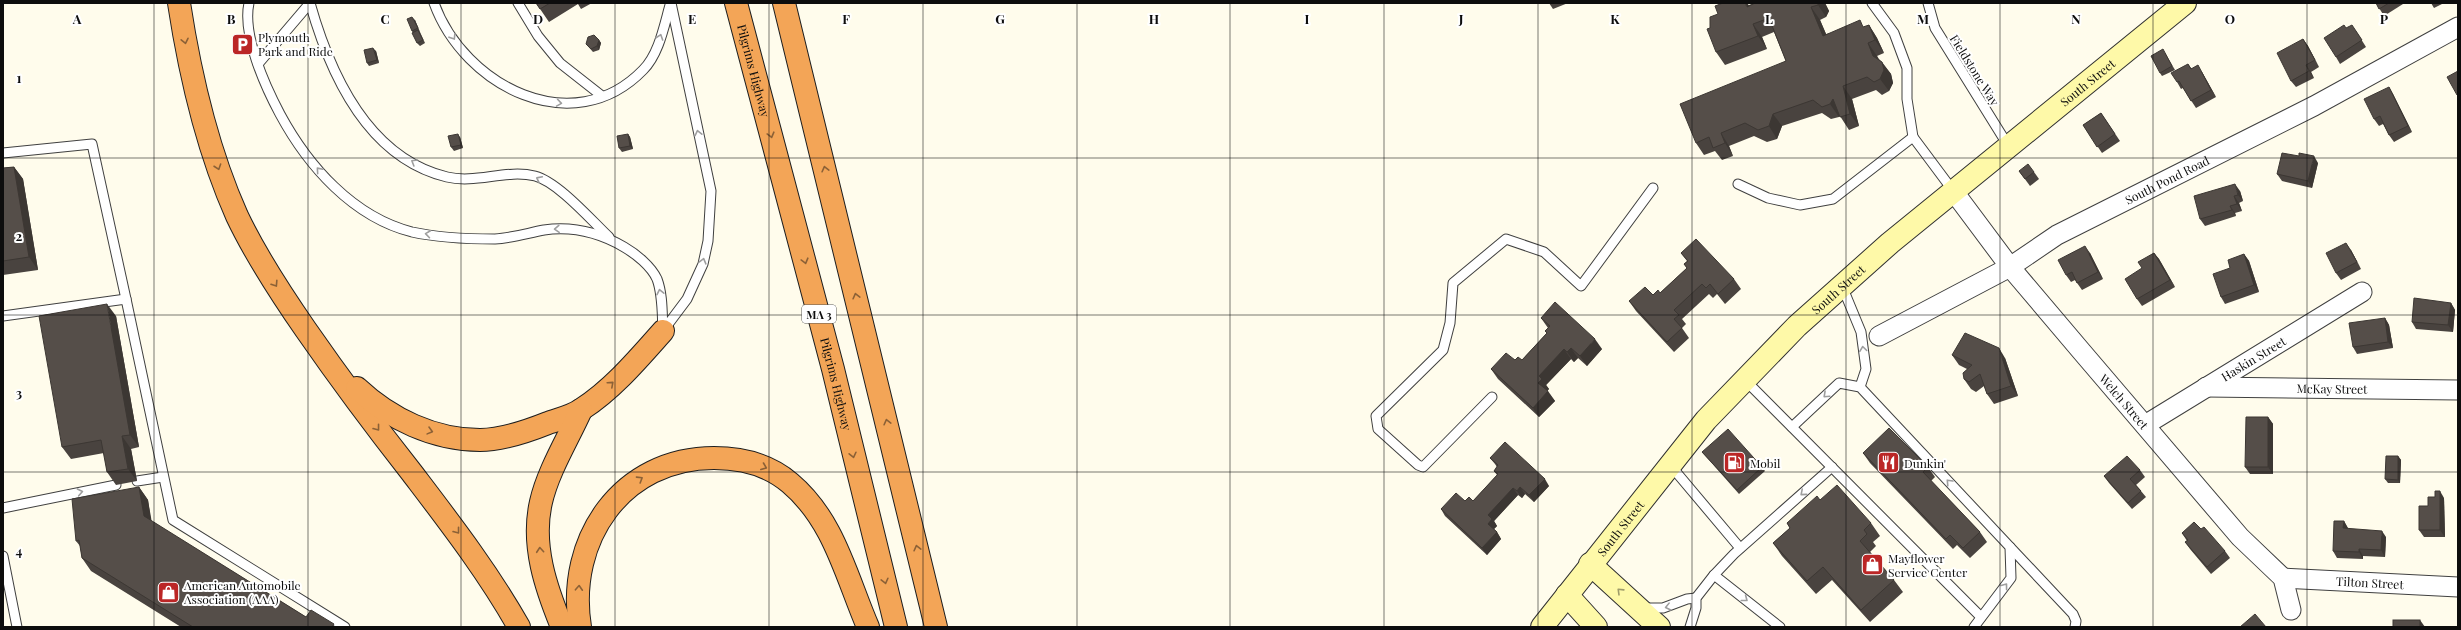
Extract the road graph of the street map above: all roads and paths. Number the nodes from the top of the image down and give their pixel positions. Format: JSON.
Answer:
{"nodes":[{"id":1,"x":179,"y":3,"type":"edge"},
{"id":2,"x":243,"y":3,"type":"edge"},
{"id":3,"x":249,"y":3,"type":"edge"},
{"id":4,"x":310,"y":3,"type":"edge"},
{"id":5,"x":434,"y":3,"type":"edge"},
{"id":6,"x":518,"y":3,"type":"edge"},
{"id":7,"x":671,"y":3,"type":"edge"},
{"id":8,"x":784,"y":3,"type":"edge"},
{"id":9,"x":1872,"y":3,"type":"edge"},
{"id":10,"x":1928,"y":3,"type":"edge"},
{"id":11,"x":2185,"y":3,"type":"edge"},
{"id":12,"x":737,"y":9,"type":"edge"},
{"id":13,"x":247,"y":13,"type":"junction"},
{"id":14,"x":2458,"y":27,"type":"edge"},
{"id":15,"x":258,"y":64,"type":"junction"},
{"id":16,"x":602,"y":96,"type":"junction"},
{"id":17,"x":1913,"y":138,"type":"junction"},
{"id":18,"x":2009,"y":147,"type":"junction"},
{"id":19,"x":3,"y":153,"type":"edge"},
{"id":20,"x":1738,"y":184,"type":"dead end"},
{"id":21,"x":1653,"y":188,"type":"dead end"},
{"id":22,"x":1954,"y":192,"type":"junction"},
{"id":23,"x":611,"y":240,"type":"junction"},
{"id":24,"x":2010,"y":267,"type":"junction"},
{"id":25,"x":1842,"y":286,"type":"junction"},
{"id":26,"x":2362,"y":292,"type":"dead end"},
{"id":27,"x":126,"y":299,"type":"junction"},
{"id":28,"x":3,"y":316,"type":"edge"},
{"id":29,"x":663,"y":331,"type":"junction"},
{"id":30,"x":1879,"y":336,"type":"dead end"},
{"id":31,"x":329,"y":363,"type":"junction"},
{"id":32,"x":1745,"y":380,"type":"junction"},
{"id":33,"x":1860,"y":387,"type":"junction"},
{"id":34,"x":2206,"y":387,"type":"junction"},
{"id":35,"x":2458,"y":390,"type":"edge"},
{"id":36,"x":1492,"y":397,"type":"dead end"},
{"id":37,"x":581,"y":410,"type":"junction"},
{"id":38,"x":2145,"y":425,"type":"junction"},
{"id":39,"x":1792,"y":427,"type":"junction"},
{"id":40,"x":1671,"y":466,"type":"junction"},
{"id":41,"x":1832,"y":467,"type":"junction"},
{"id":42,"x":163,"y":477,"type":"junction"},
{"id":43,"x":137,"y":481,"type":"dead end"},
{"id":44,"x":116,"y":485,"type":"edge"},
{"id":45,"x":3,"y":508,"type":"edge"},
{"id":46,"x":2010,"y":547,"type":"junction"},
{"id":47,"x":1737,"y":551,"type":"junction"},
{"id":48,"x":3,"y":556,"type":"edge"},
{"id":49,"x":1590,"y":564,"type":"junction"},
{"id":50,"x":1714,"y":575,"type":"junction"},
{"id":51,"x":2283,"y":578,"type":"junction"},
{"id":52,"x":2458,"y":586,"type":"edge"},
{"id":53,"x":1567,"y":595,"type":"junction"},
{"id":54,"x":1696,"y":598,"type":"junction"},
{"id":55,"x":1639,"y":608,"type":"junction"},
{"id":56,"x":2291,"y":610,"type":"dead end"},
{"id":57,"x":1981,"y":617,"type":"junction"},
{"id":58,"x":17,"y":627,"type":"edge"},
{"id":59,"x":345,"y":627,"type":"edge"},
{"id":60,"x":519,"y":627,"type":"edge"},
{"id":61,"x":562,"y":627,"type":"edge"},
{"id":62,"x":580,"y":627,"type":"edge"},
{"id":63,"x":868,"y":627,"type":"edge"},
{"id":64,"x":896,"y":627,"type":"edge"},
{"id":65,"x":936,"y":627,"type":"edge"},
{"id":66,"x":1542,"y":627,"type":"edge"},
{"id":67,"x":1596,"y":627,"type":"edge"},
{"id":68,"x":1659,"y":627,"type":"edge"},
{"id":69,"x":1690,"y":627,"type":"edge"},
{"id":70,"x":1780,"y":627,"type":"edge"},
{"id":71,"x":1974,"y":627,"type":"edge"},
{"id":72,"x":2075,"y":627,"type":"edge"}],
"edges":[{"from":1,"to":31,"type":"highway","one_way":true},
{"from":2,"to":13,"type":"lane"},
{"from":3,"to":13,"type":"lane"},
{"from":4,"to":15,"type":"lane"},
{"from":23,"to":4,"type":"lane","one_way":true},
{"from":5,"to":16,"type":"lane","one_way":true},
{"from":6,"to":16,"type":"lane"},
{"from":16,"to":7,"type":"lane","one_way":true},
{"from":29,"to":7,"type":"lane","one_way":true},
{"from":65,"to":8,"type":"highway","one_way":true},
{"from":9,"to":17,"type":"lane"},
{"from":10,"to":18,"type":"lane","name":"Fieldstone Way"},
{"from":11,"to":18,"type":"street","name":"South Street"},
{"from":12,"to":64,"type":"highway","name":"Pilgrims Highway","number":"MA 3","one_way":true},
{"from":13,"to":15,"type":"lane"},
{"from":14,"to":24,"type":"street","name":"South Pond Road"},
{"from":23,"to":15,"type":"lane","one_way":true},
{"from":17,"to":20,"type":"lane"},
{"from":17,"to":22,"type":"lane"},
{"from":18,"to":22,"type":"street","name":"South Street"},
{"from":19,"to":27,"type":"lane"},
{"from":21,"to":36,"type":"lane"},
{"from":22,"to":24,"type":"street","name":"Welch Street"},
{"from":22,"to":25,"type":"street","name":"South Street"},
{"from":29,"to":23,"type":"lane","one_way":true},
{"from":24,"to":30,"type":"street","name":"South Pond Road"},
{"from":24,"to":38,"type":"street","name":"Welch Street"},
{"from":25,"to":32,"type":"street","name":"South Street"},
{"from":33,"to":25,"type":"lane","one_way":true},
{"from":26,"to":34,"type":"street","name":"Haskin Street"},
{"from":27,"to":28,"type":"lane"},
{"from":27,"to":42,"type":"lane"},
{"from":37,"to":29,"type":"highway","one_way":true},
{"from":31,"to":37,"type":"highway","one_way":true},
{"from":31,"to":60,"type":"highway","one_way":true},
{"from":32,"to":39,"type":"lane"},
{"from":32,"to":40,"type":"street","name":"South Street"},
{"from":33,"to":39,"type":"lane","one_way":true},
{"from":46,"to":33,"type":"lane","one_way":true},
{"from":34,"to":35,"type":"street","name":"McKay Street"},
{"from":34,"to":38,"type":"street","name":"Haskin Street"},
{"from":61,"to":37,"type":"highway","one_way":true},
{"from":38,"to":51,"type":"street","name":"Welch Street"},
{"from":39,"to":41,"type":"lane"},
{"from":40,"to":47,"type":"lane"},
{"from":40,"to":49,"type":"street","name":"South Street"},
{"from":41,"to":47,"type":"lane","one_way":true},
{"from":41,"to":57,"type":"lane"},
{"from":42,"to":43,"type":"lane"},
{"from":42,"to":59,"type":"lane"},
{"from":45,"to":44,"type":"lane","one_way":true},
{"from":57,"to":46,"type":"lane","one_way":true},
{"from":46,"to":72,"type":"lane"},
{"from":47,"to":50,"type":"lane"},
{"from":48,"to":58,"type":"lane"},
{"from":49,"to":53,"type":"street","name":"South Street"},
{"from":55,"to":49,"type":"street","one_way":true},
{"from":50,"to":54,"type":"lane"},
{"from":50,"to":70,"type":"lane","one_way":true},
{"from":51,"to":52,"type":"street","name":"Tilton Street"},
{"from":51,"to":56,"type":"street"},
{"from":53,"to":66,"type":"street","name":"South Street"},
{"from":53,"to":67,"type":"street"},
{"from":54,"to":55,"type":"lane","one_way":true},
{"from":54,"to":69,"type":"lane"},
{"from":55,"to":68,"type":"street"},
{"from":57,"to":71,"type":"lane"},
{"from":62,"to":63,"type":"highway","one_way":true}]}
